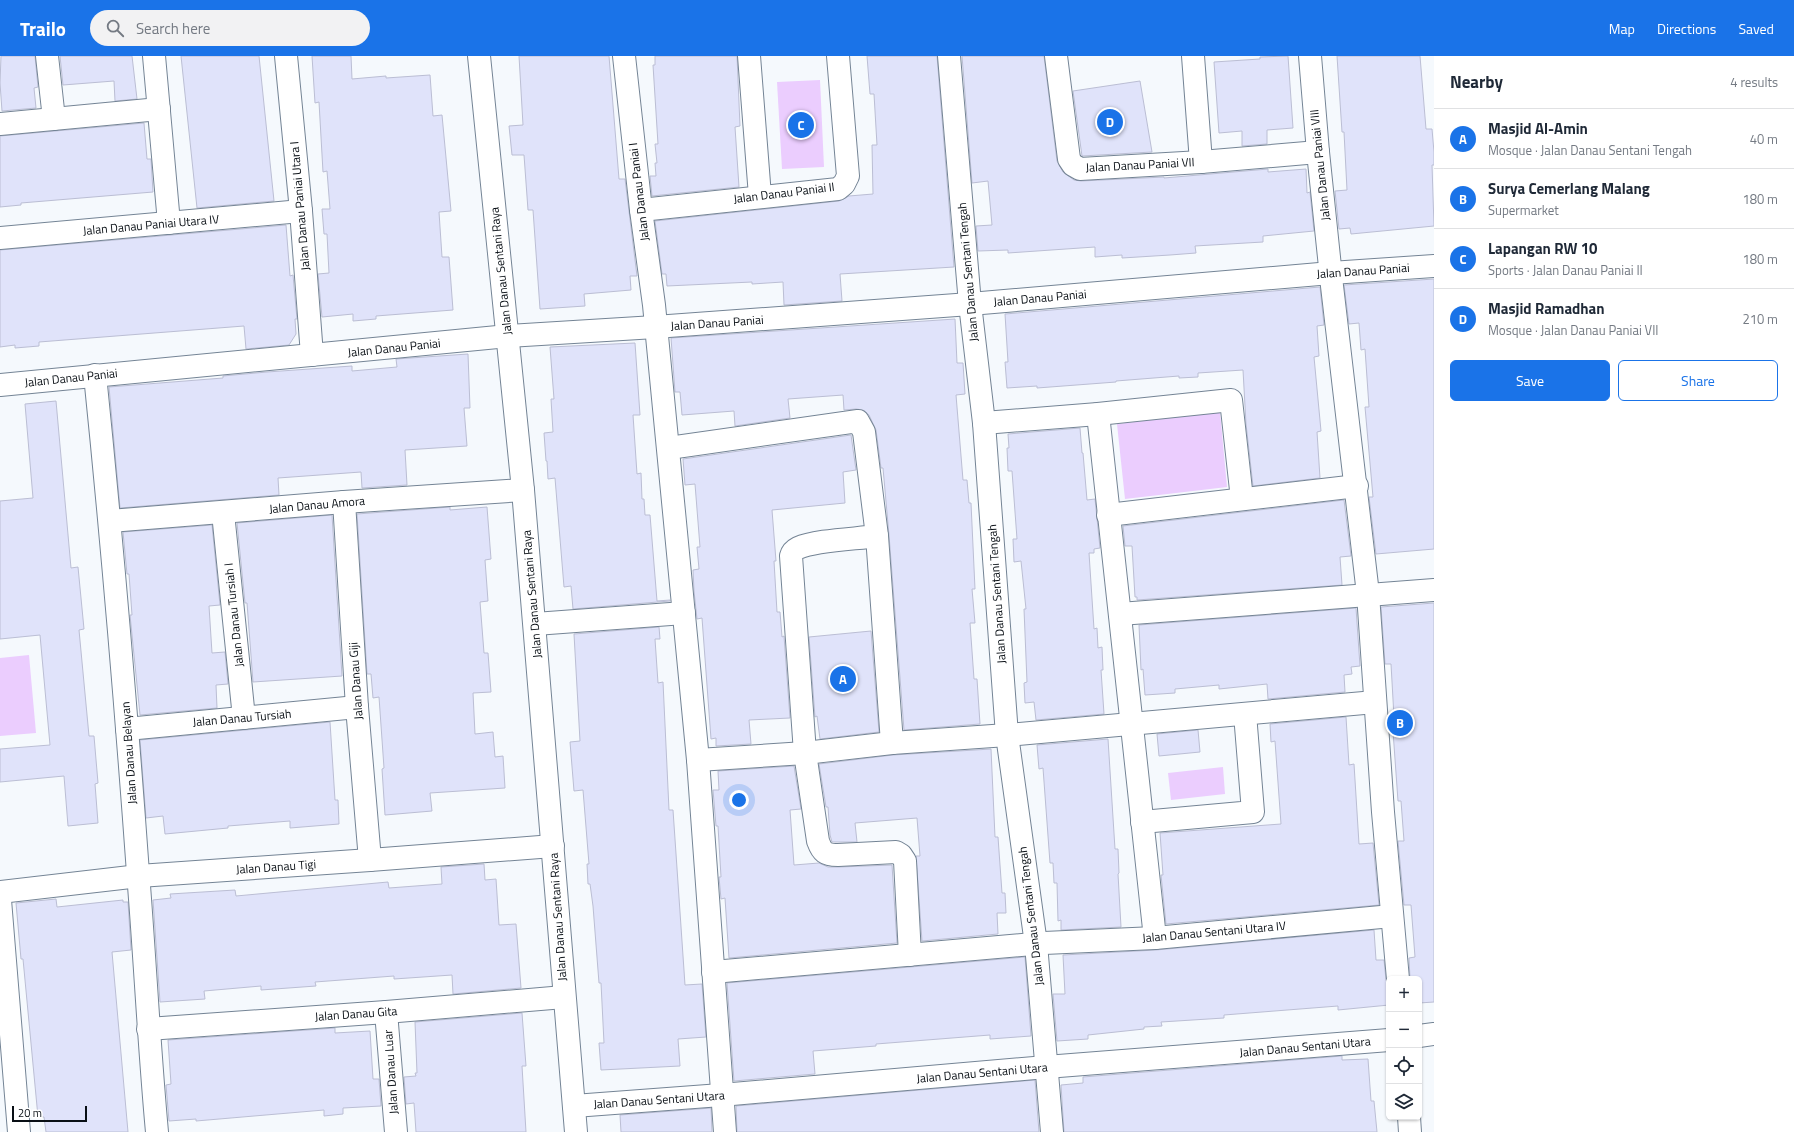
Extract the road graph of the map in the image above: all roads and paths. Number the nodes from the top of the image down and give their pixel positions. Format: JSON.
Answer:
{"nodes":[{"id":1,"x":47,"y":56,"type":"edge"},
{"id":2,"x":154,"y":56,"type":"edge"},
{"id":3,"x":286,"y":56,"type":"edge"},
{"id":4,"x":479,"y":56,"type":"edge"},
{"id":5,"x":624,"y":56,"type":"edge"},
{"id":6,"x":749,"y":56,"type":"edge"},
{"id":7,"x":838,"y":56,"type":"edge"},
{"id":8,"x":949,"y":56,"type":"edge"},
{"id":9,"x":1056,"y":56,"type":"edge"},
{"id":10,"x":1193,"y":56,"type":"edge"},
{"id":11,"x":1310,"y":56,"type":"edge"},
{"id":12,"x":159,"y":109,"type":"junction"},
{"id":13,"x":54,"y":119,"type":"junction"},
{"id":14,"x":0,"y":124,"type":"edge"},
{"id":15,"x":1318,"y":152,"type":"junction"},
{"id":16,"x":1201,"y":162,"type":"junction"},
{"id":17,"x":760,"y":196,"type":"junction"},
{"id":18,"x":641,"y":210,"type":"junction"},
{"id":19,"x":301,"y":211,"type":"junction"},
{"id":20,"x":169,"y":224,"type":"junction"},
{"id":21,"x":0,"y":238,"type":"edge"},
{"id":22,"x":1434,"y":266,"type":"edge"},
{"id":23,"x":1332,"y":273,"type":"junction"},
{"id":24,"x":970,"y":304,"type":"junction"},
{"id":25,"x":655,"y":327,"type":"junction"},
{"id":26,"x":508,"y":336,"type":"junction"},
{"id":27,"x":312,"y":355,"type":"junction"},
{"id":28,"x":95,"y":375,"type":"junction"},
{"id":29,"x":0,"y":385,"type":"edge"},
{"id":30,"x":1098,"y":414,"type":"junction"},
{"id":31,"x":984,"y":423,"type":"junction"},
{"id":32,"x":669,"y":448,"type":"junction"},
{"id":33,"x":1357,"y":486,"type":"junction"},
{"id":34,"x":523,"y":490,"type":"junction"},
{"id":35,"x":1242,"y":499,"type":"junction"},
{"id":36,"x":344,"y":502,"type":"junction"},
{"id":37,"x":223,"y":513,"type":"junction"},
{"id":38,"x":1108,"y":515,"type":"junction"},
{"id":39,"x":110,"y":521,"type":"junction"},
{"id":40,"x":876,"y":536,"type":"junction"},
{"id":41,"x":1434,"y":590,"type":"edge"},
{"id":42,"x":1368,"y":594,"type":"junction"},
{"id":43,"x":684,"y":613,"type":"junction"},
{"id":44,"x":1120,"y":614,"type":"junction"},
{"id":45,"x":535,"y":624,"type":"junction"},
{"id":46,"x":1375,"y":702,"type":"junction"},
{"id":47,"x":358,"y":707,"type":"junction"},
{"id":48,"x":1245,"y":714,"type":"junction"},
{"id":49,"x":244,"y":718,"type":"junction"},
{"id":50,"x":1132,"y":724,"type":"junction"},
{"id":51,"x":127,"y":729,"type":"junction"},
{"id":52,"x":1008,"y":735,"type":"junction"},
{"id":53,"x":892,"y":743,"type":"junction"},
{"id":54,"x":804,"y":753,"type":"junction"},
{"id":55,"x":698,"y":760,"type":"junction"},
{"id":56,"x":1142,"y":822,"type":"junction"},
{"id":57,"x":553,"y":846,"type":"junction"},
{"id":58,"x":370,"y":860,"type":"junction"},
{"id":59,"x":139,"y":876,"type":"junction"},
{"id":60,"x":0,"y":892,"type":"edge"},
{"id":61,"x":0,"y":900,"type":"edge"},
{"id":62,"x":1392,"y":916,"type":"junction"},
{"id":63,"x":1155,"y":938,"type":"junction"},
{"id":64,"x":1036,"y":944,"type":"junction"},
{"id":65,"x":910,"y":955,"type":"junction"},
{"id":66,"x":713,"y":972,"type":"junction"},
{"id":67,"x":1398,"y":976,"type":"edge"},
{"id":68,"x":564,"y":997,"type":"junction"},
{"id":69,"x":386,"y":1012,"type":"junction"},
{"id":70,"x":148,"y":1029,"type":"junction"},
{"id":71,"x":1434,"y":1034,"type":"edge"},
{"id":72,"x":1422,"y":1036,"type":"edge"},
{"id":73,"x":6,"y":1040,"type":"edge"},
{"id":74,"x":1386,"y":1040,"type":"edge"},
{"id":75,"x":1046,"y":1067,"type":"junction"},
{"id":76,"x":721,"y":1095,"type":"junction"},
{"id":77,"x":574,"y":1106,"type":"junction"},
{"id":78,"x":1409,"y":1120,"type":"edge"},
{"id":79,"x":390,"y":1131,"type":"edge"},
{"id":80,"x":19,"y":1132,"type":"edge"},
{"id":81,"x":157,"y":1132,"type":"edge"},
{"id":82,"x":576,"y":1132,"type":"edge"},
{"id":83,"x":725,"y":1132,"type":"edge"},
{"id":84,"x":1052,"y":1132,"type":"edge"},
{"id":85,"x":1410,"y":1132,"type":"edge"}],
"edges":[{"from":1,"to":13,"type":"street"},
{"from":2,"to":12,"type":"street"},
{"from":3,"to":19,"type":"street","name":"Jalan Danau Paniai Utara I"},
{"from":4,"to":26,"type":"street","name":"Jalan Danau Sentani Raya"},
{"from":5,"to":18,"type":"street","name":"Jalan Danau Paniai I"},
{"from":6,"to":17,"type":"street"},
{"from":7,"to":17,"type":"street","name":"Jalan Danau Paniai II"},
{"from":8,"to":24,"type":"street","name":"Jalan Danau Sentani Tengah"},
{"from":9,"to":16,"type":"street","name":"Jalan Danau Paniai VII"},
{"from":10,"to":16,"type":"street"},
{"from":11,"to":15,"type":"street","name":"Jalan Danau Paniai VIII"},
{"from":12,"to":13,"type":"street"},
{"from":12,"to":20,"type":"street"},
{"from":13,"to":14,"type":"street"},
{"from":15,"to":16,"type":"street","name":"Jalan Danau Paniai VII"},
{"from":15,"to":23,"type":"street","name":"Jalan Danau Paniai VIII"},
{"from":17,"to":18,"type":"street","name":"Jalan Danau Paniai II"},
{"from":18,"to":25,"type":"street","name":"Jalan Danau Paniai I"},
{"from":19,"to":20,"type":"street","name":"Jalan Danau Paniai Utara IV"},
{"from":19,"to":27,"type":"street","name":"Jalan Danau Paniai Utara I"},
{"from":20,"to":21,"type":"street","name":"Jalan Danau Paniai Utara IV"},
{"from":22,"to":23,"type":"street","name":"Jalan Danau Paniai"},
{"from":23,"to":24,"type":"street","name":"Jalan Danau Paniai"},
{"from":23,"to":33,"type":"street","name":"Jalan Danau Paniai VIII"},
{"from":24,"to":25,"type":"street","name":"Jalan Danau Paniai"},
{"from":24,"to":31,"type":"street","name":"Jalan Danau Sentani Tengah"},
{"from":25,"to":26,"type":"street","name":"Jalan Danau Paniai"},
{"from":25,"to":32,"type":"street","name":"Jalan Danau Paniai I"},
{"from":26,"to":27,"type":"street","name":"Jalan Danau Paniai"},
{"from":26,"to":34,"type":"street","name":"Jalan Danau Sentani Raya"},
{"from":27,"to":28,"type":"street","name":"Jalan Danau Paniai"},
{"from":28,"to":29,"type":"street","name":"Jalan Danau Paniai"},
{"from":28,"to":39,"type":"street","name":"Jalan Danau Belayan"},
{"from":30,"to":31,"type":"street"},
{"from":30,"to":35,"type":"street"},
{"from":30,"to":38,"type":"street"},
{"from":31,"to":52,"type":"street","name":"Jalan Danau Sentani Tengah"},
{"from":32,"to":40,"type":"street"},
{"from":32,"to":43,"type":"street","name":"Jalan Danau Paniai I"},
{"from":33,"to":35,"type":"street"},
{"from":33,"to":42,"type":"street","name":"Jalan Danau Paniai VIII"},
{"from":34,"to":36,"type":"street","name":"Jalan Danau Amora"},
{"from":34,"to":45,"type":"street","name":"Jalan Danau Sentani Raya"},
{"from":35,"to":38,"type":"street"},
{"from":36,"to":37,"type":"street","name":"Jalan Danau Amora"},
{"from":36,"to":47,"type":"street","name":"Jalan Danau Giji"},
{"from":37,"to":39,"type":"street","name":"Jalan Danau Amora"},
{"from":37,"to":49,"type":"street","name":"Jalan Danau Tursiah I"},
{"from":38,"to":44,"type":"street"},
{"from":39,"to":51,"type":"street","name":"Jalan Danau Belayan"},
{"from":40,"to":53,"type":"street"},
{"from":40,"to":54,"type":"street"},
{"from":41,"to":42,"type":"street"},
{"from":42,"to":44,"type":"street"},
{"from":42,"to":46,"type":"street","name":"Jalan Danau Paniai VIII"},
{"from":43,"to":45,"type":"street"},
{"from":43,"to":55,"type":"street","name":"Jalan Danau Paniai I"},
{"from":44,"to":50,"type":"street"},
{"from":45,"to":57,"type":"street","name":"Jalan Danau Sentani Raya"},
{"from":46,"to":48,"type":"street"},
{"from":46,"to":62,"type":"street","name":"Jalan Danau Paniai VIII"},
{"from":47,"to":49,"type":"street","name":"Jalan Danau Tursiah"},
{"from":47,"to":58,"type":"street","name":"Jalan Danau Giji"},
{"from":48,"to":50,"type":"street"},
{"from":48,"to":56,"type":"street"},
{"from":49,"to":51,"type":"street","name":"Jalan Danau Tursiah"},
{"from":50,"to":52,"type":"street"},
{"from":50,"to":56,"type":"street"},
{"from":51,"to":59,"type":"street","name":"Jalan Danau Belayan"},
{"from":52,"to":53,"type":"street"},
{"from":52,"to":64,"type":"street","name":"Jalan Danau Sentani Tengah"},
{"from":53,"to":54,"type":"street"},
{"from":54,"to":55,"type":"street"},
{"from":54,"to":65,"type":"street"},
{"from":55,"to":66,"type":"street","name":"Jalan Danau Paniai I"},
{"from":56,"to":63,"type":"street"},
{"from":57,"to":58,"type":"street","name":"Jalan Danau Tigi"},
{"from":57,"to":68,"type":"street","name":"Jalan Danau Sentani Raya"},
{"from":58,"to":59,"type":"street","name":"Jalan Danau Tigi"},
{"from":59,"to":60,"type":"street","name":"Jalan Danau Tigi"},
{"from":59,"to":70,"type":"street","name":"Jalan Danau Belayan"},
{"from":61,"to":73,"type":"street"},
{"from":62,"to":63,"type":"street","name":"Jalan Danau Sentani Utara IV"},
{"from":62,"to":67,"type":"street","name":"Jalan Danau Paniai VIII"},
{"from":63,"to":64,"type":"street","name":"Jalan Danau Sentani Utara IV"},
{"from":64,"to":65,"type":"street","name":"Jalan Danau Sentani Utara IV"},
{"from":64,"to":75,"type":"street","name":"Jalan Danau Sentani Tengah"},
{"from":65,"to":66,"type":"street","name":"Jalan Danau Sentani Utara IV"},
{"from":66,"to":76,"type":"street","name":"Jalan Danau Paniai I"},
{"from":68,"to":69,"type":"street","name":"Jalan Danau Gita"},
{"from":68,"to":77,"type":"street","name":"Jalan Danau Sentani Raya"},
{"from":69,"to":70,"type":"street","name":"Jalan Danau Gita"},
{"from":69,"to":79,"type":"street","name":"Jalan Danau Luar"},
{"from":70,"to":81,"type":"street","name":"Jalan Danau Belayan"},
{"from":71,"to":72,"type":"street"},
{"from":73,"to":80,"type":"street"},
{"from":74,"to":75,"type":"street","name":"Jalan Danau Sentani Utara"},
{"from":75,"to":76,"type":"street","name":"Jalan Danau Sentani Utara"},
{"from":75,"to":84,"type":"street","name":"Jalan Danau Sentani Tengah"},
{"from":76,"to":77,"type":"street","name":"Jalan Danau Sentani Utara"},
{"from":76,"to":83,"type":"street","name":"Jalan Danau Paniai I"},
{"from":77,"to":82,"type":"street","name":"Jalan Danau Sentani Raya"},
{"from":78,"to":85,"type":"street"}]}
